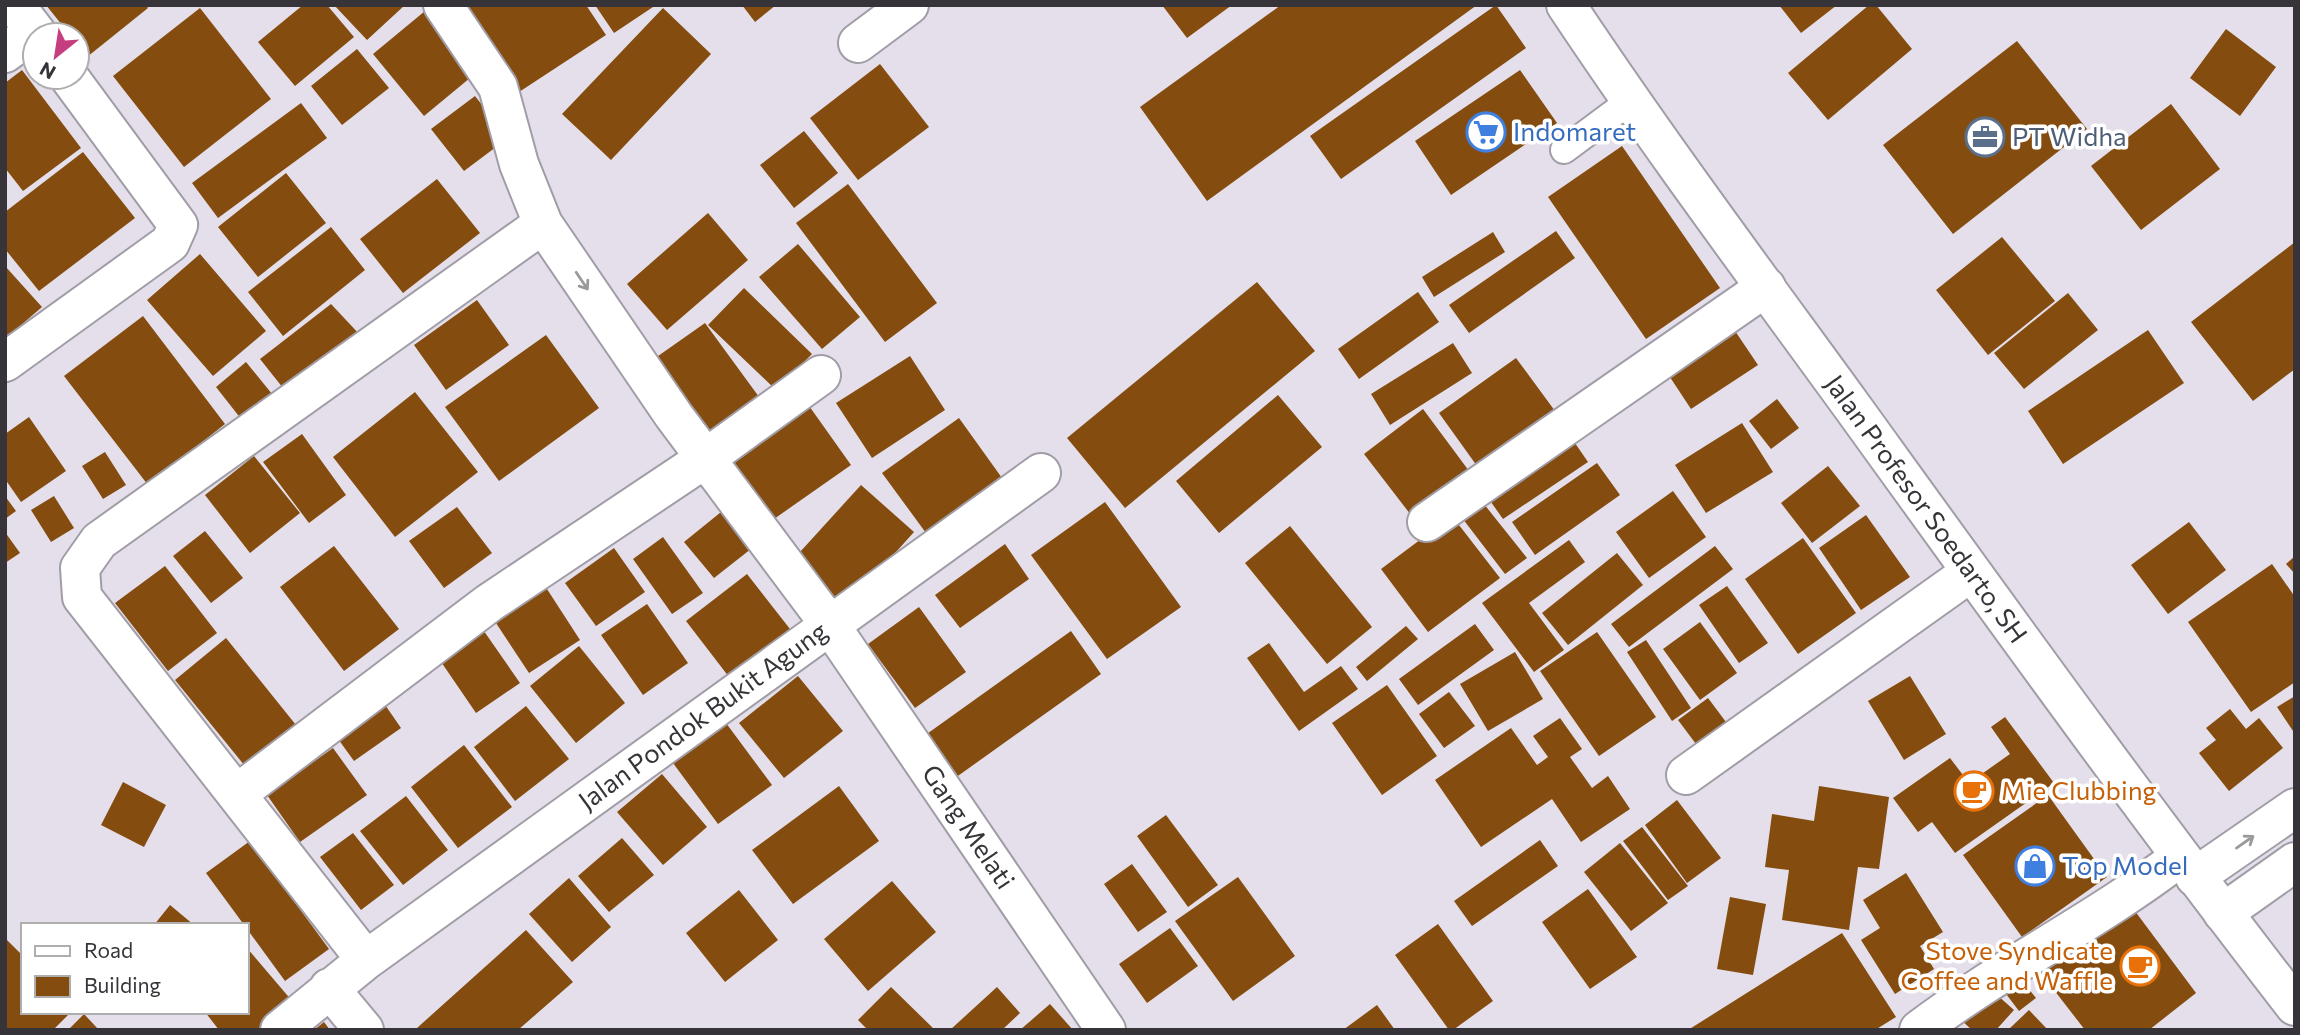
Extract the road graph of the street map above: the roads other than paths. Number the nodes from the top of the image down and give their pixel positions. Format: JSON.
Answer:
{"nodes":[{"id":1,"x":909,"y":5,"type":"edge"},
{"id":2,"x":1566,"y":5,"type":"edge"},
{"id":3,"x":447,"y":7,"type":"edge"},
{"id":4,"x":858,"y":43,"type":"dead end"},
{"id":5,"x":79,"y":91,"type":"edge"},
{"id":6,"x":1630,"y":101,"type":"junction"},
{"id":7,"x":1564,"y":150,"type":"dead end"},
{"id":8,"x":543,"y":224,"type":"junction"},
{"id":9,"x":1766,"y":287,"type":"junction"},
{"id":10,"x":5,"y":362,"type":"edge"},
{"id":11,"x":821,"y":376,"type":"dead end"},
{"id":12,"x":706,"y":458,"type":"junction"},
{"id":13,"x":1041,"y":474,"type":"dead end"},
{"id":14,"x":1427,"y":522,"type":"dead end"},
{"id":15,"x":1971,"y":572,"type":"junction"},
{"id":16,"x":830,"y":625,"type":"junction"},
{"id":17,"x":1686,"y":775,"type":"dead end"},
{"id":18,"x":238,"y":793,"type":"junction"},
{"id":19,"x":2288,"y":826,"type":"edge"},
{"id":20,"x":2295,"y":862,"type":"edge"},
{"id":21,"x":2187,"y":867,"type":"junction"},
{"id":22,"x":2223,"y":914,"type":"junction"},
{"id":23,"x":366,"y":960,"type":"junction"},
{"id":24,"x":329,"y":988,"type":"junction"},
{"id":25,"x":2295,"y":1006,"type":"edge"},
{"id":26,"x":279,"y":1030,"type":"edge"},
{"id":27,"x":364,"y":1030,"type":"edge"},
{"id":28,"x":1106,"y":1030,"type":"edge"},
{"id":29,"x":1919,"y":1030,"type":"edge"}],
"edges":[{"from":1,"to":4,"type":"street"},
{"from":2,"to":6,"type":"street","name":"Jalan Profesor Soedarto, SH"},
{"from":3,"to":8,"type":"street"},
{"from":5,"to":10,"type":"street"},
{"from":6,"to":7,"type":"lane"},
{"from":6,"to":9,"type":"street","name":"Jalan Profesor Soedarto, SH"},
{"from":8,"to":12,"type":"street","name":"Gang Melati","one_way":true},
{"from":8,"to":18,"type":"street"},
{"from":9,"to":14,"type":"street"},
{"from":9,"to":15,"type":"street","name":"Jalan Profesor Soedarto, SH"},
{"from":11,"to":12,"type":"street"},
{"from":12,"to":16,"type":"street","name":"Gang Melati"},
{"from":12,"to":18,"type":"street"},
{"from":13,"to":16,"type":"street","name":"Jalan Pondok Bukit Agung"},
{"from":15,"to":17,"type":"street"},
{"from":15,"to":21,"type":"street","name":"Jalan Profesor Soedarto, SH"},
{"from":16,"to":23,"type":"street","name":"Jalan Pondok Bukit Agung"},
{"from":16,"to":28,"type":"street","name":"Gang Melati"},
{"from":18,"to":23,"type":"street"},
{"from":21,"to":19,"type":"street","one_way":true},
{"from":20,"to":22,"type":"street"},
{"from":21,"to":22,"type":"street","name":"Jalan Profesor Soedarto, SH"},
{"from":21,"to":29,"type":"street"},
{"from":22,"to":25,"type":"street","name":"Jalan Profesor Soedarto, SH"},
{"from":23,"to":24,"type":"street","name":"Jalan Pondok Bukit Agung"},
{"from":24,"to":26,"type":"street","name":"Jalan Pondok Bukit Agung"},
{"from":24,"to":27,"type":"street"}]}
